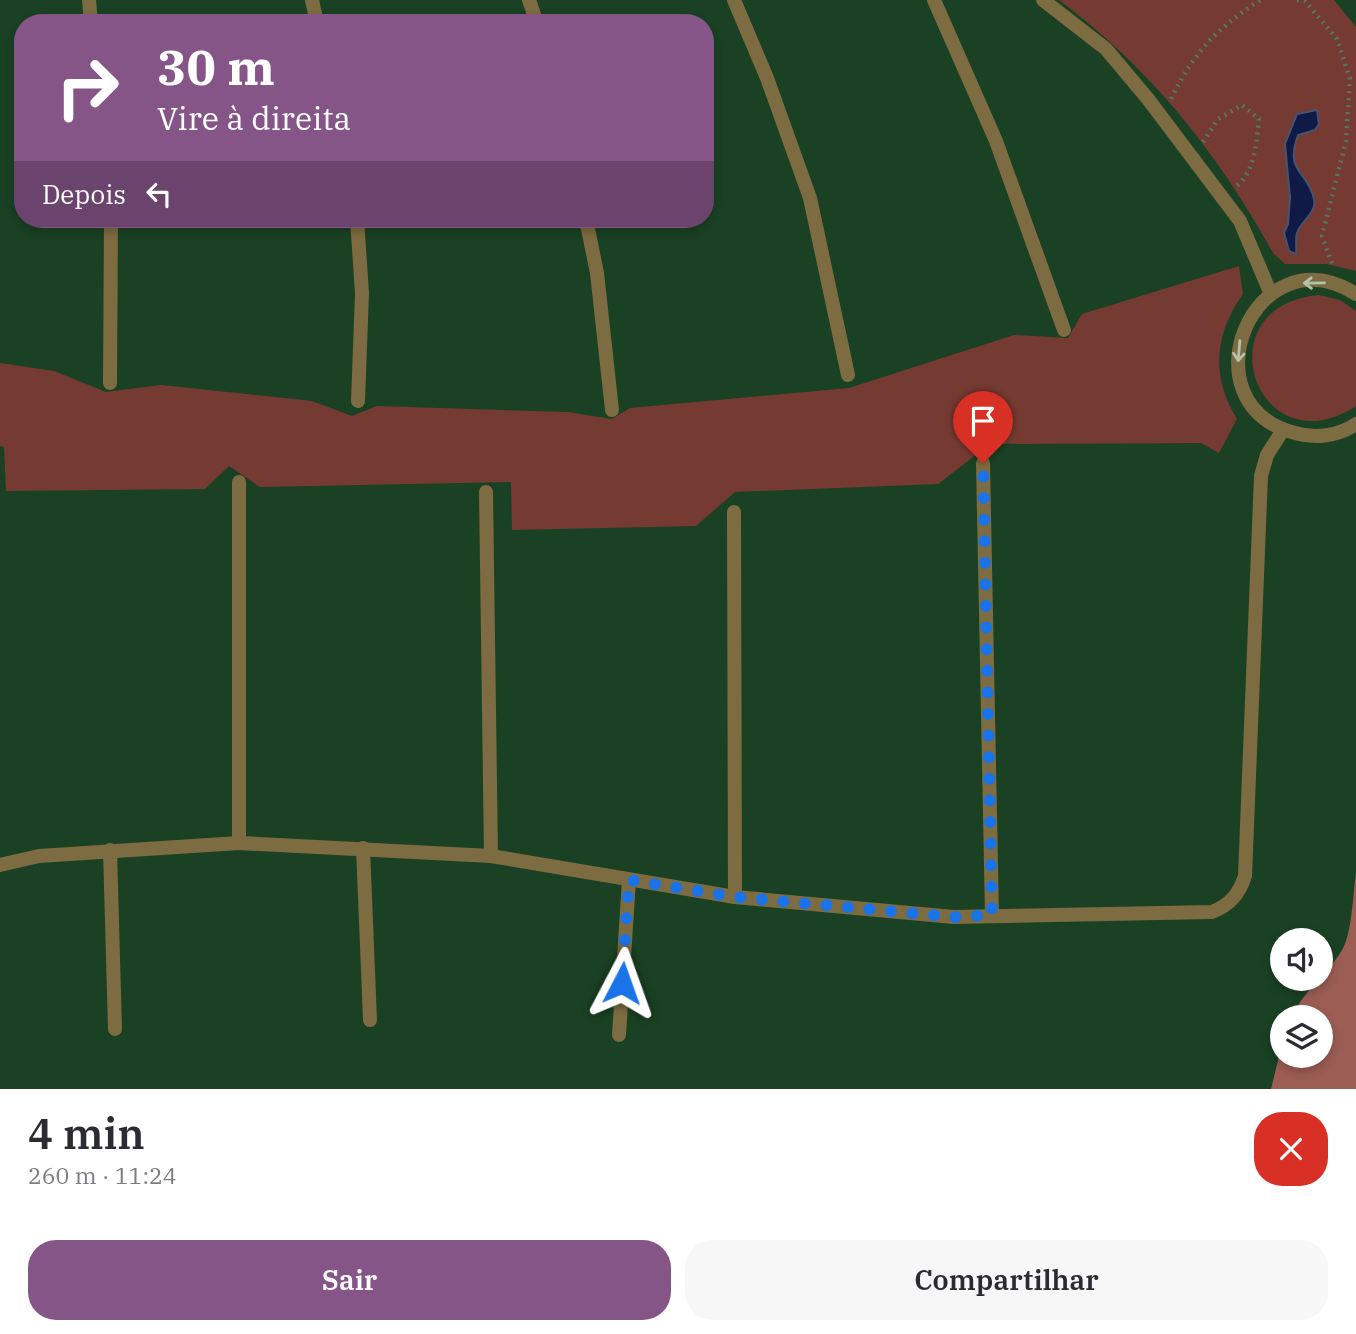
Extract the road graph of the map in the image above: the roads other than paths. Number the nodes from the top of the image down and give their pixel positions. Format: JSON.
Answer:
{"nodes":[{"id":1,"x":734,"y":0,"type":"edge"},
{"id":2,"x":934,"y":0,"type":"edge"},
{"id":3,"x":1043,"y":0,"type":"edge"},
{"id":4,"x":111,"y":228,"type":"edge"},
{"id":5,"x":358,"y":228,"type":"edge"},
{"id":6,"x":588,"y":228,"type":"edge"},
{"id":7,"x":1270,"y":292,"type":"junction"},
{"id":8,"x":1356,"y":294,"type":"edge"},
{"id":9,"x":1064,"y":330,"type":"dead end"},
{"id":10,"x":848,"y":375,"type":"dead end"},
{"id":11,"x":110,"y":383,"type":"dead end"},
{"id":12,"x":358,"y":401,"type":"dead end"},
{"id":13,"x":612,"y":410,"type":"dead end"},
{"id":14,"x":1356,"y":424,"type":"edge"},
{"id":15,"x":1283,"y":430,"type":"junction"},
{"id":16,"x":983,"y":463,"type":"dead end"},
{"id":17,"x":239,"y":482,"type":"dead end"},
{"id":18,"x":486,"y":492,"type":"dead end"},
{"id":19,"x":734,"y":512,"type":"dead end"},
{"id":20,"x":239,"y":843,"type":"junction"},
{"id":21,"x":362,"y":848,"type":"junction"},
{"id":22,"x":110,"y":850,"type":"junction"},
{"id":23,"x":491,"y":856,"type":"junction"},
{"id":24,"x":0,"y":865,"type":"edge"},
{"id":25,"x":629,"y":880,"type":"junction"},
{"id":26,"x":735,"y":897,"type":"junction"},
{"id":27,"x":992,"y":915,"type":"junction"},
{"id":28,"x":370,"y":1020,"type":"dead end"},
{"id":29,"x":115,"y":1029,"type":"dead end"},
{"id":30,"x":619,"y":1035,"type":"dead end"}],
"edges":[{"from":1,"to":10,"type":"street"},
{"from":2,"to":9,"type":"street"},
{"from":3,"to":7,"type":"street"},
{"from":4,"to":11,"type":"street"},
{"from":5,"to":12,"type":"street"},
{"from":6,"to":13,"type":"street"},
{"from":8,"to":7,"type":"street","one_way":true},
{"from":7,"to":15,"type":"street","one_way":true},
{"from":14,"to":15,"type":"street"},
{"from":15,"to":27,"type":"street"},
{"from":16,"to":27,"type":"street"},
{"from":17,"to":20,"type":"street"},
{"from":18,"to":23,"type":"street"},
{"from":19,"to":26,"type":"street"},
{"from":20,"to":21,"type":"street"},
{"from":20,"to":22,"type":"street"},
{"from":21,"to":23,"type":"street"},
{"from":21,"to":28,"type":"street"},
{"from":22,"to":24,"type":"street"},
{"from":22,"to":29,"type":"street"},
{"from":23,"to":25,"type":"street"},
{"from":25,"to":26,"type":"street"},
{"from":25,"to":30,"type":"street"},
{"from":26,"to":27,"type":"street"}]}
